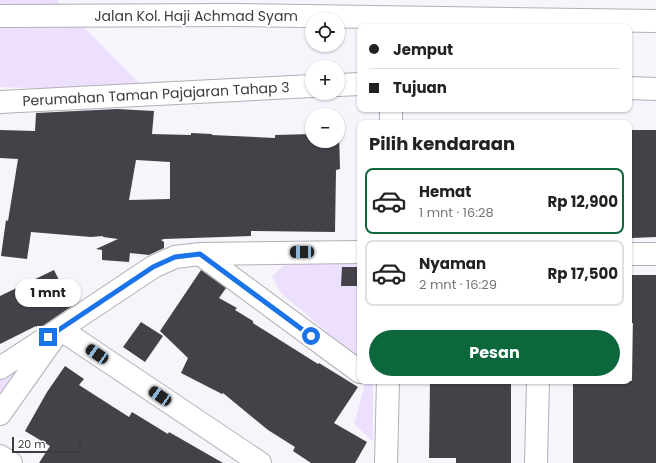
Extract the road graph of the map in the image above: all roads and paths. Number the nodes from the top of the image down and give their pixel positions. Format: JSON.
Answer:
{"nodes":[{"id":1,"x":0,"y":16,"type":"edge"},
{"id":2,"x":656,"y":21,"type":"edge"},
{"id":3,"x":390,"y":22,"type":"edge"},
{"id":4,"x":357,"y":84,"type":"edge"},
{"id":5,"x":345,"y":85,"type":"edge"},
{"id":6,"x":305,"y":86,"type":"edge"},
{"id":7,"x":632,"y":88,"type":"edge"},
{"id":8,"x":656,"y":89,"type":"edge"},
{"id":9,"x":0,"y":102,"type":"edge"},
{"id":10,"x":357,"y":252,"type":"edge"},
{"id":11,"x":200,"y":254,"type":"junction"},
{"id":12,"x":632,"y":254,"type":"edge"},
{"id":13,"x":656,"y":254,"type":"edge"},
{"id":14,"x":60,"y":329,"type":"junction"},
{"id":15,"x":0,"y":368,"type":"edge"},
{"id":16,"x":357,"y":370,"type":"edge"},
{"id":17,"x":538,"y":384,"type":"edge"},
{"id":18,"x":383,"y":385,"type":"edge"},
{"id":19,"x":0,"y":414,"type":"edge"},
{"id":20,"x":0,"y":456,"type":"edge"},
{"id":21,"x":11,"y":463,"type":"edge"},
{"id":22,"x":260,"y":463,"type":"edge"},
{"id":23,"x":386,"y":463,"type":"edge"},
{"id":24,"x":536,"y":463,"type":"edge"}],
"edges":[{"from":1,"to":3,"type":"street","name":"Jalan Kol. Haji Achmad Syam"},
{"from":2,"to":3,"type":"street","name":"Jalan Kol. Haji Achmad Syam"},
{"from":4,"to":5,"type":"street"},
{"from":6,"to":9,"type":"street","name":"Perumahan Taman Pajajaran Tahap 3"},
{"from":7,"to":8,"type":"street"},
{"from":10,"to":11,"type":"street"},
{"from":11,"to":14,"type":"street"},
{"from":11,"to":16,"type":"street"},
{"from":12,"to":13,"type":"street"},
{"from":14,"to":15,"type":"street"},
{"from":14,"to":19,"type":"street"},
{"from":14,"to":22,"type":"street"},
{"from":17,"to":24,"type":"street"},
{"from":18,"to":23,"type":"street"},
{"from":20,"to":21,"type":"street"}]}
